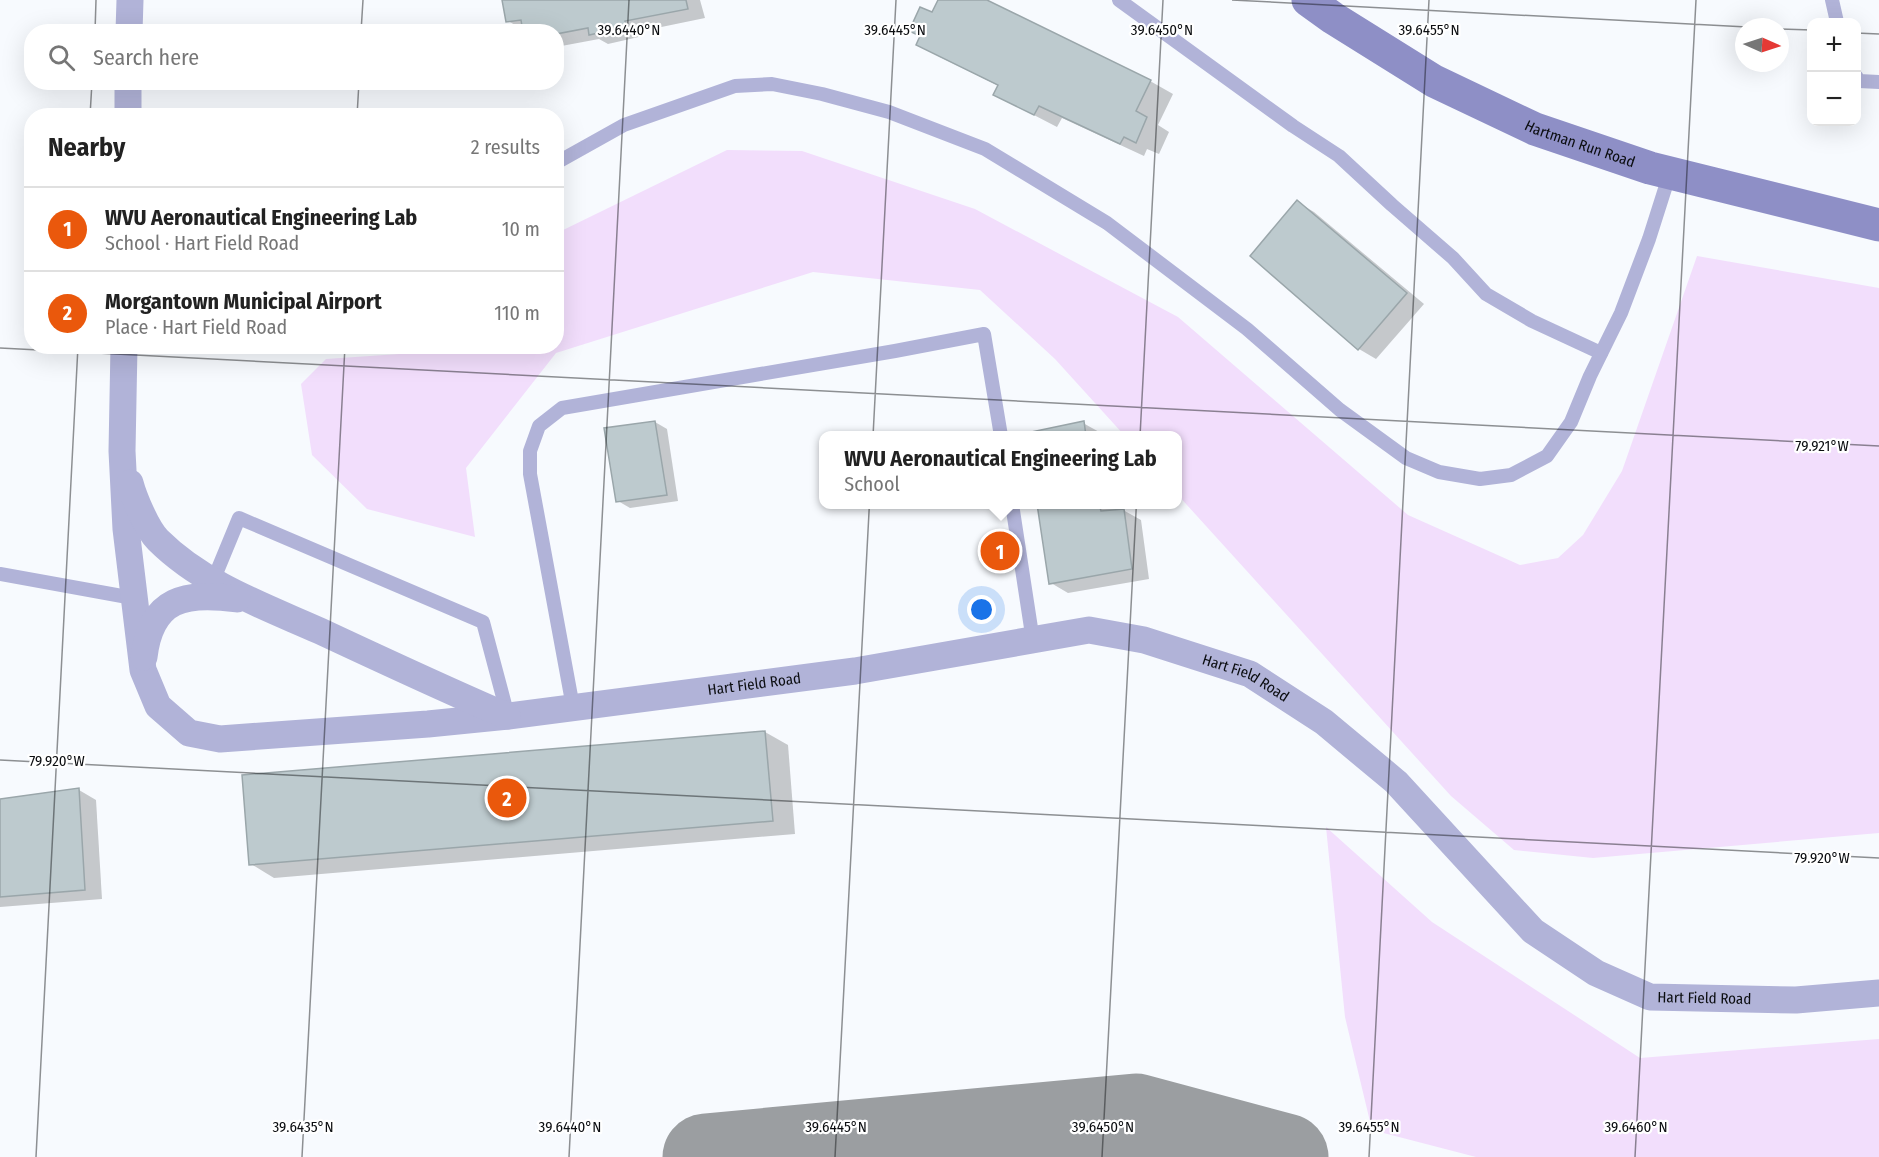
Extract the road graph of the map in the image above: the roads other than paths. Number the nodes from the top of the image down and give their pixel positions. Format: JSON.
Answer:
{"nodes":[{"id":1,"x":130,"y":0,"type":"edge"},
{"id":2,"x":1119,"y":0,"type":"edge"},
{"id":3,"x":1308,"y":0,"type":"edge"},
{"id":4,"x":1832,"y":0,"type":"edge"},
{"id":5,"x":1836,"y":18,"type":"edge"},
{"id":6,"x":129,"y":24,"type":"edge"},
{"id":7,"x":1861,"y":81,"type":"edge"},
{"id":8,"x":1879,"y":82,"type":"edge"},
{"id":9,"x":128,"y":90,"type":"edge"},
{"id":10,"x":128,"y":108,"type":"edge"},
{"id":11,"x":564,"y":159,"type":"edge"},
{"id":12,"x":1670,"y":173,"type":"junction"},
{"id":13,"x":1879,"y":225,"type":"edge"},
{"id":14,"x":1601,"y":353,"type":"junction"},
{"id":15,"x":124,"y":354,"type":"edge"},
{"id":16,"x":1000,"y":431,"type":"edge"},
{"id":17,"x":122,"y":451,"type":"junction"},
{"id":18,"x":1013,"y":509,"type":"edge"},
{"id":19,"x":0,"y":574,"type":"edge"},
{"id":20,"x":213,"y":581,"type":"junction"},
{"id":21,"x":133,"y":598,"type":"junction"},
{"id":22,"x":254,"y":601,"type":"junction"},
{"id":23,"x":1033,"y":641,"type":"junction"},
{"id":24,"x":143,"y":670,"type":"junction"},
{"id":25,"x":573,"y":707,"type":"junction"},
{"id":26,"x":508,"y":716,"type":"junction"},
{"id":27,"x":1879,"y":993,"type":"edge"}],
"edges":[{"from":1,"to":6,"type":"street"},
{"from":2,"to":14,"type":"lane"},
{"from":3,"to":12,"type":"main road","name":"Hartman Run Road"},
{"from":4,"to":5,"type":"lane"},
{"from":7,"to":8,"type":"lane"},
{"from":9,"to":10,"type":"street"},
{"from":11,"to":14,"type":"lane"},
{"from":12,"to":13,"type":"main road","name":"Hartman Run Road"},
{"from":12,"to":14,"type":"lane"},
{"from":15,"to":17,"type":"street"},
{"from":16,"to":25,"type":"lane"},
{"from":17,"to":20,"type":"street"},
{"from":17,"to":21,"type":"street","name":"Hart Field Road"},
{"from":18,"to":23,"type":"lane"},
{"from":19,"to":21,"type":"lane"},
{"from":20,"to":22,"type":"street"},
{"from":20,"to":26,"type":"lane"},
{"from":21,"to":24,"type":"street","name":"Hart Field Road"},
{"from":22,"to":24,"type":"street"},
{"from":22,"to":26,"type":"street"},
{"from":23,"to":25,"type":"street","name":"Hart Field Road"},
{"from":23,"to":27,"type":"street","name":"Hart Field Road"},
{"from":24,"to":26,"type":"street","name":"Hart Field Road"},
{"from":25,"to":26,"type":"street","name":"Hart Field Road"}]}
